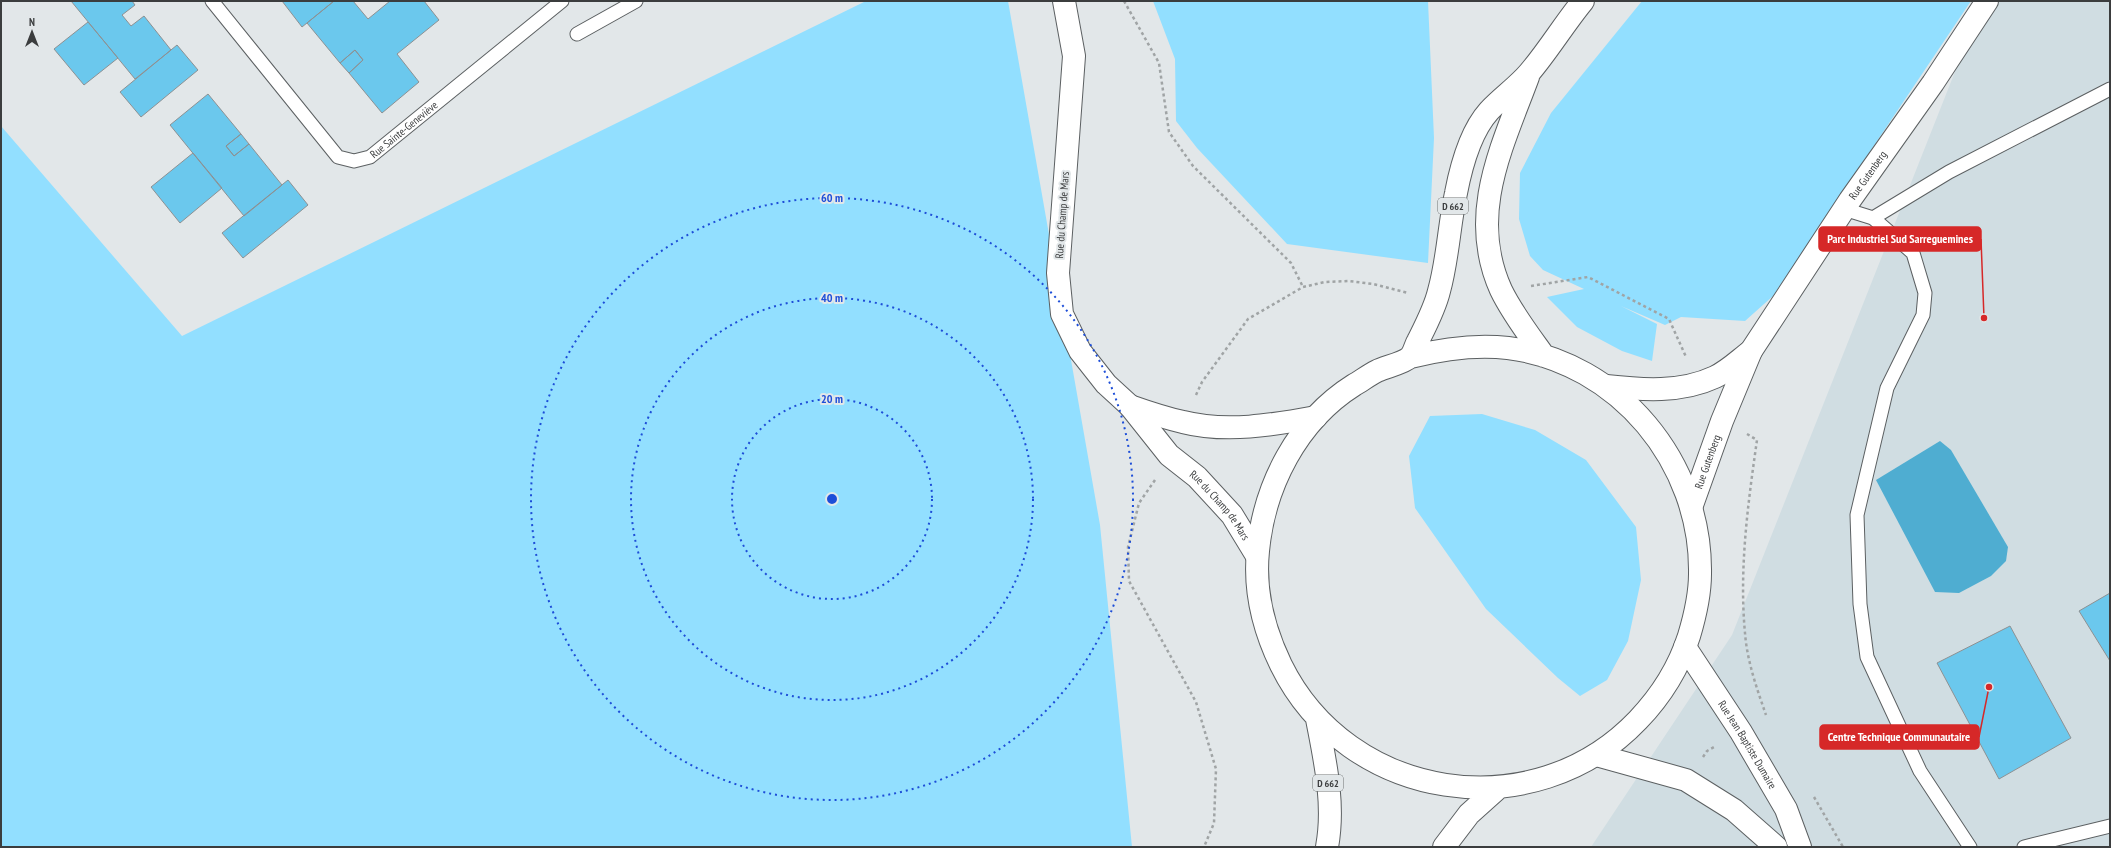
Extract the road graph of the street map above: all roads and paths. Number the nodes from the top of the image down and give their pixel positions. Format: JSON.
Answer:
{"nodes":[{"id":1,"x":212,"y":1,"type":"edge"},
{"id":2,"x":562,"y":1,"type":"edge"},
{"id":3,"x":636,"y":1,"type":"edge"},
{"id":4,"x":1064,"y":1,"type":"edge"},
{"id":5,"x":1124,"y":1,"type":"edge"},
{"id":6,"x":1583,"y":1,"type":"edge"},
{"id":7,"x":1987,"y":1,"type":"edge"},
{"id":8,"x":577,"y":34,"type":"dead end"},
{"id":9,"x":1530,"y":72,"type":"junction"},
{"id":10,"x":2110,"y":89,"type":"edge"},
{"id":11,"x":1844,"y":209,"type":"junction"},
{"id":12,"x":1873,"y":218,"type":"junction"},
{"id":13,"x":1751,"y":351,"type":"junction"},
{"id":14,"x":1544,"y":356,"type":"junction"},
{"id":15,"x":1410,"y":357,"type":"junction"},
{"id":16,"x":1606,"y":386,"type":"junction"},
{"id":17,"x":1130,"y":406,"type":"junction"},
{"id":18,"x":1316,"y":417,"type":"junction"},
{"id":19,"x":1184,"y":423,"type":"junction"},
{"id":20,"x":1169,"y":455,"type":"junction"},
{"id":21,"x":1692,"y":505,"type":"junction"},
{"id":22,"x":1257,"y":556,"type":"junction"},
{"id":23,"x":1685,"y":647,"type":"junction"},
{"id":24,"x":1317,"y":719,"type":"junction"},
{"id":25,"x":1596,"y":755,"type":"junction"},
{"id":26,"x":1498,"y":788,"type":"junction"},
{"id":27,"x":2110,"y":826,"type":"edge"},
{"id":28,"x":1204,"y":847,"type":"edge"},
{"id":29,"x":1327,"y":847,"type":"edge"},
{"id":30,"x":1444,"y":847,"type":"edge"},
{"id":31,"x":1776,"y":847,"type":"edge"},
{"id":32,"x":1800,"y":847,"type":"edge"},
{"id":33,"x":1970,"y":847,"type":"edge"},
{"id":34,"x":2024,"y":847,"type":"edge"}],
"edges":[{"from":1,"to":2,"type":"lane","name":"Rue Sainte-Geneviève"},
{"from":3,"to":8,"type":"lane"},
{"from":4,"to":17,"type":"main road","name":"Rue du Champ de Mars"},
{"from":5,"to":19,"type":"path"},
{"from":6,"to":9,"type":"main road","number":"D 662"},
{"from":7,"to":11,"type":"main road","name":"Rue Gutenberg"},
{"from":9,"to":14,"type":"main road","number":"D 662"},
{"from":9,"to":15,"type":"main road","number":"D 662"},
{"from":10,"to":12,"type":"lane"},
{"from":11,"to":12,"type":"lane"},
{"from":11,"to":13,"type":"main road","name":"Rue Gutenberg"},
{"from":12,"to":33,"type":"lane"},
{"from":13,"to":16,"type":"main road","name":"Rue Gutenberg"},
{"from":13,"to":21,"type":"main road","name":"Rue Gutenberg"},
{"from":14,"to":15,"type":"main road"},
{"from":14,"to":16,"type":"main road"},
{"from":15,"to":18,"type":"main road"},
{"from":16,"to":21,"type":"main road"},
{"from":17,"to":19,"type":"main road","name":"Rue du Champ de Mars"},
{"from":17,"to":20,"type":"main road","name":"Rue du Champ de Mars"},
{"from":18,"to":19,"type":"main road","name":"Rue du Champ de Mars"},
{"from":18,"to":22,"type":"main road"},
{"from":20,"to":22,"type":"main road","name":"Rue du Champ de Mars"},
{"from":20,"to":28,"type":"path"},
{"from":21,"to":23,"type":"main road"},
{"from":22,"to":24,"type":"main road"},
{"from":23,"to":25,"type":"main road"},
{"from":23,"to":32,"type":"main road","name":"Rue Jean Baptiste Dumaire"},
{"from":24,"to":26,"type":"main road"},
{"from":24,"to":29,"type":"main road","number":"D 662"},
{"from":25,"to":26,"type":"main road"},
{"from":25,"to":31,"type":"main road"},
{"from":26,"to":30,"type":"main road"},
{"from":27,"to":34,"type":"lane"}]}
